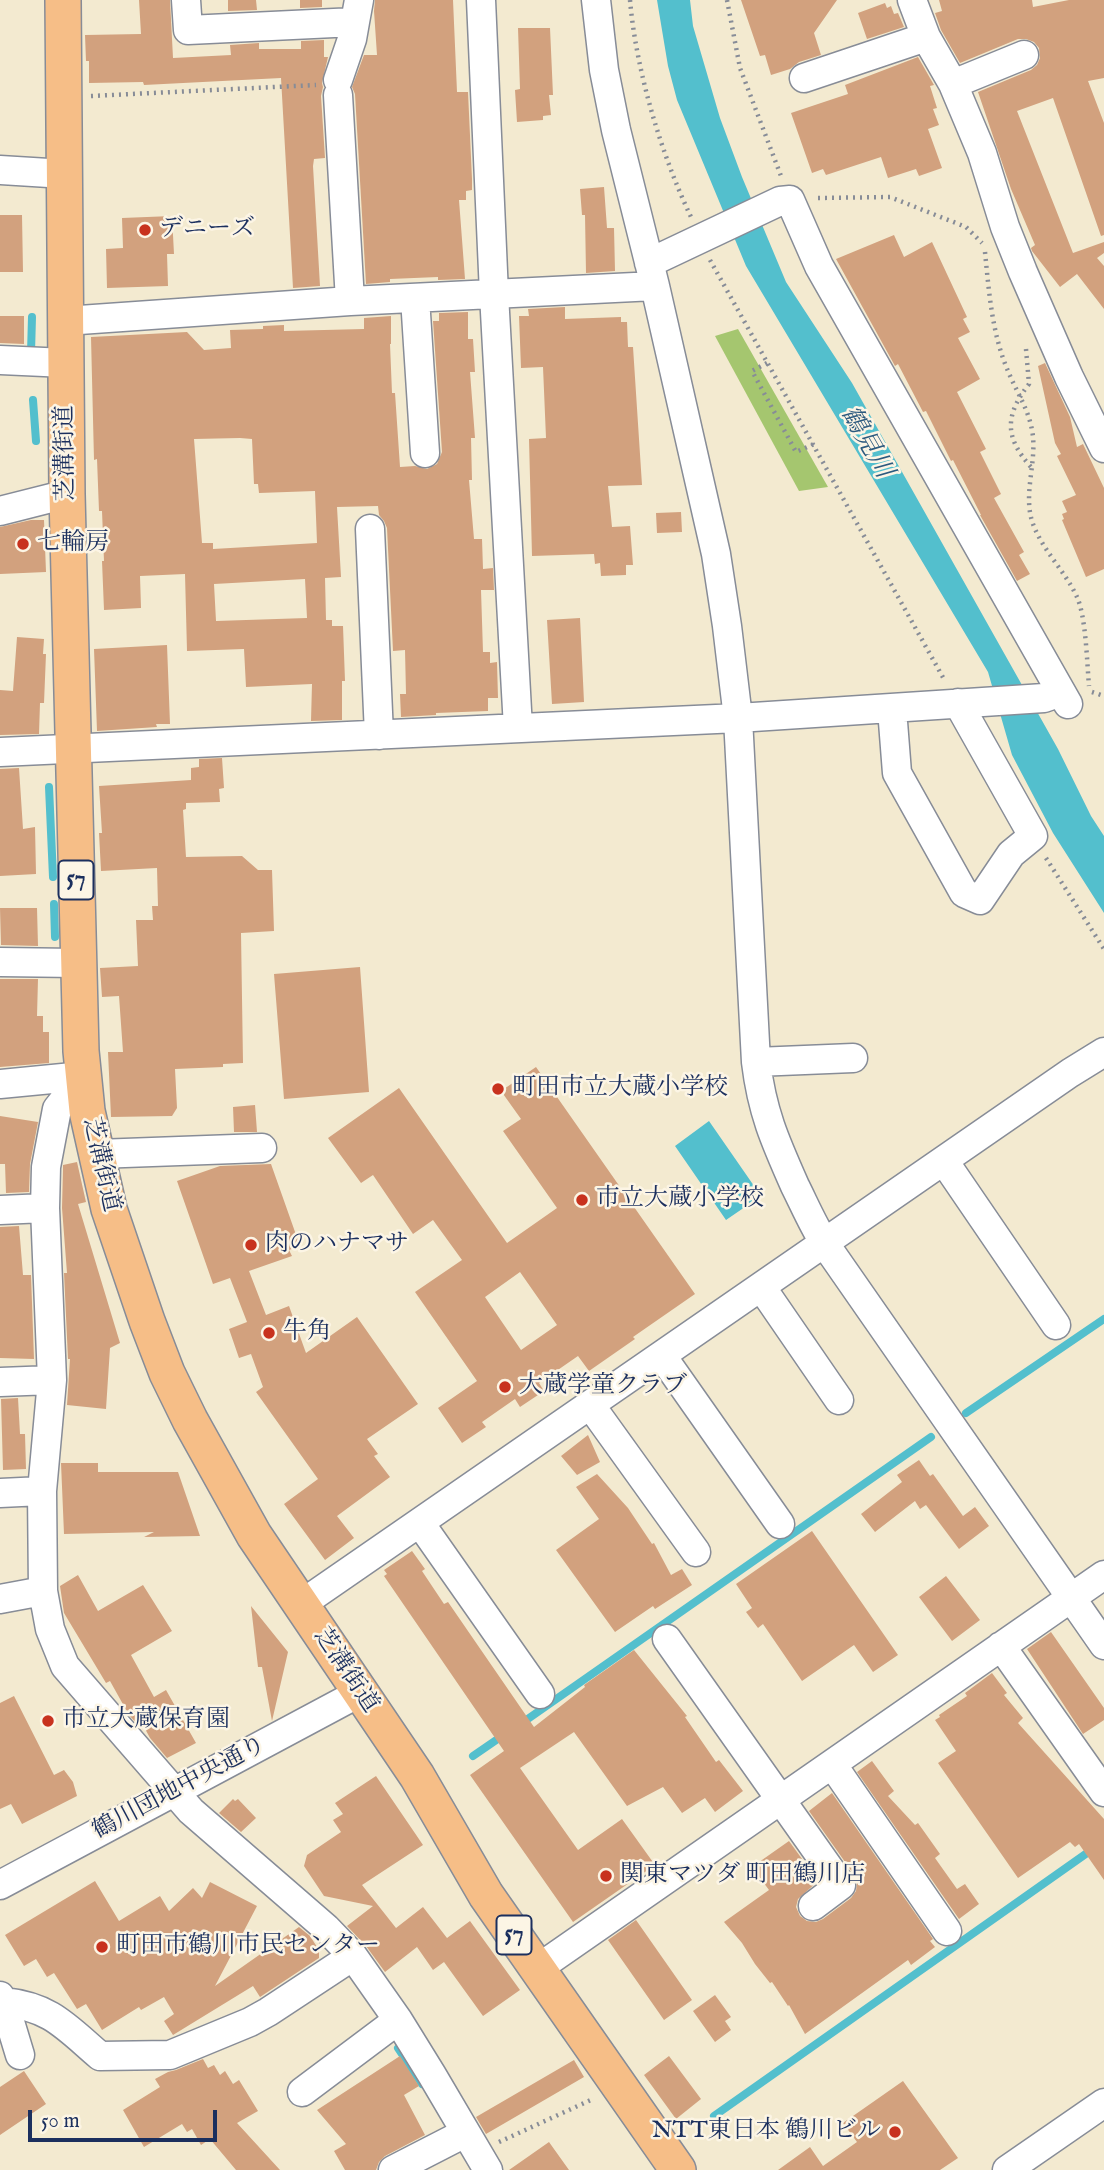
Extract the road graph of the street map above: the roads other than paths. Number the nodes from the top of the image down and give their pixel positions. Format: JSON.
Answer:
{"nodes":[{"id":1,"x":63,"y":0,"type":"edge"},
{"id":2,"x":186,"y":0,"type":"edge"},
{"id":3,"x":481,"y":0,"type":"edge"},
{"id":4,"x":597,"y":0,"type":"edge"},
{"id":5,"x":912,"y":0,"type":"edge"},
{"id":6,"x":357,"y":11,"type":"edge"},
{"id":7,"x":926,"y":37,"type":"junction"},
{"id":8,"x":1024,"y":55,"type":"dead end"},
{"id":9,"x":804,"y":78,"type":"dead end"},
{"id":10,"x":953,"y":84,"type":"junction"},
{"id":11,"x":0,"y":170,"type":"edge"},
{"id":12,"x":65,"y":174,"type":"junction"},
{"id":13,"x":652,"y":275,"type":"junction"},
{"id":14,"x":494,"y":294,"type":"junction"},
{"id":15,"x":415,"y":298,"type":"junction"},
{"id":16,"x":350,"y":301,"type":"junction"},
{"id":17,"x":65,"y":321,"type":"junction"},
{"id":18,"x":0,"y":360,"type":"edge"},
{"id":19,"x":66,"y":363,"type":"junction"},
{"id":20,"x":1104,"y":448,"type":"edge"},
{"id":21,"x":425,"y":453,"type":"dead end"},
{"id":22,"x":67,"y":494,"type":"junction"},
{"id":23,"x":0,"y":511,"type":"edge"},
{"id":24,"x":370,"y":528,"type":"dead end"},
{"id":25,"x":958,"y":697,"type":"junction"},
{"id":26,"x":891,"y":709,"type":"junction"},
{"id":27,"x":738,"y":718,"type":"junction"},
{"id":28,"x":518,"y":728,"type":"junction"},
{"id":29,"x":379,"y":735,"type":"junction"},
{"id":30,"x":73,"y":747,"type":"junction"},
{"id":31,"x":0,"y":752,"type":"edge"},
{"id":32,"x":0,"y":962,"type":"edge"},
{"id":33,"x":77,"y":963,"type":"junction"},
{"id":34,"x":1104,"y":1052,"type":"edge"},
{"id":35,"x":853,"y":1058,"type":"dead end"},
{"id":36,"x":756,"y":1062,"type":"junction"},
{"id":37,"x":83,"y":1076,"type":"junction"},
{"id":38,"x":0,"y":1084,"type":"edge"},
{"id":39,"x":262,"y":1147,"type":"dead end"},
{"id":40,"x":97,"y":1154,"type":"junction"},
{"id":41,"x":944,"y":1161,"type":"junction"},
{"id":42,"x":45,"y":1208,"type":"junction"},
{"id":43,"x":0,"y":1210,"type":"edge"},
{"id":44,"x":825,"y":1244,"type":"junction"},
{"id":45,"x":762,"y":1288,"type":"junction"},
{"id":46,"x":1056,"y":1325,"type":"dead end"},
{"id":47,"x":662,"y":1356,"type":"junction"},
{"id":48,"x":52,"y":1380,"type":"junction"},
{"id":49,"x":0,"y":1382,"type":"edge"},
{"id":50,"x":839,"y":1400,"type":"dead end"},
{"id":51,"x":591,"y":1406,"type":"junction"},
{"id":52,"x":42,"y":1491,"type":"junction"},
{"id":53,"x":0,"y":1493,"type":"edge"},
{"id":54,"x":420,"y":1523,"type":"junction"},
{"id":55,"x":780,"y":1524,"type":"dead end"},
{"id":56,"x":696,"y":1552,"type":"dead end"},
{"id":57,"x":1104,"y":1575,"type":"edge"},
{"id":58,"x":43,"y":1591,"type":"junction"},
{"id":59,"x":1071,"y":1598,"type":"junction"},
{"id":60,"x":0,"y":1599,"type":"edge"},
{"id":61,"x":300,"y":1605,"type":"junction"},
{"id":62,"x":667,"y":1639,"type":"dead end"},
{"id":63,"x":1104,"y":1645,"type":"edge"},
{"id":64,"x":1001,"y":1646,"type":"junction"},
{"id":65,"x":359,"y":1693,"type":"junction"},
{"id":66,"x":540,"y":1694,"type":"dead end"},
{"id":67,"x":832,"y":1764,"type":"junction"},
{"id":68,"x":174,"y":1792,"type":"junction"},
{"id":69,"x":1104,"y":1792,"type":"edge"},
{"id":70,"x":780,"y":1800,"type":"junction"},
{"id":71,"x":0,"y":1885,"type":"edge"},
{"id":72,"x":813,"y":1906,"type":"dead end"},
{"id":73,"x":947,"y":1931,"type":"dead end"},
{"id":74,"x":353,"y":1956,"type":"junction"},
{"id":75,"x":537,"y":1969,"type":"junction"},
{"id":76,"x":2,"y":1999,"type":"edge"},
{"id":77,"x":398,"y":2020,"type":"junction"},
{"id":78,"x":20,"y":2055,"type":"dead end"},
{"id":79,"x":302,"y":2092,"type":"dead end"},
{"id":80,"x":1104,"y":2102,"type":"edge"},
{"id":81,"x":476,"y":2152,"type":"edge"},
{"id":82,"x":393,"y":2170,"type":"edge"},
{"id":83,"x":678,"y":2170,"type":"edge"},
{"id":84,"x":1007,"y":2170,"type":"edge"}],
"edges":[{"from":1,"to":12,"type":"main road","name":"芝溝街道","number":"57"},
{"from":2,"to":6,"type":"street"},
{"from":3,"to":14,"type":"street"},
{"from":4,"to":13,"type":"street"},
{"from":5,"to":7,"type":"street"},
{"from":6,"to":16,"type":"street"},
{"from":7,"to":9,"type":"street"},
{"from":7,"to":10,"type":"street"},
{"from":8,"to":10,"type":"street"},
{"from":10,"to":20,"type":"street"},
{"from":11,"to":12,"type":"street"},
{"from":12,"to":17,"type":"main road","name":"芝溝街道","number":"57"},
{"from":13,"to":14,"type":"street"},
{"from":13,"to":25,"type":"street"},
{"from":13,"to":27,"type":"street"},
{"from":14,"to":15,"type":"street"},
{"from":14,"to":28,"type":"street"},
{"from":15,"to":16,"type":"street"},
{"from":15,"to":21,"type":"street"},
{"from":16,"to":17,"type":"street"},
{"from":17,"to":19,"type":"main road","name":"芝溝街道","number":"57"},
{"from":18,"to":19,"type":"street"},
{"from":19,"to":22,"type":"main road","name":"芝溝街道","number":"57"},
{"from":22,"to":23,"type":"street"},
{"from":22,"to":30,"type":"main road","name":"芝溝街道","number":"57"},
{"from":24,"to":29,"type":"street"},
{"from":25,"to":26,"type":"street"},
{"from":25,"to":26,"type":"street"},
{"from":26,"to":27,"type":"street"},
{"from":27,"to":28,"type":"street"},
{"from":27,"to":36,"type":"street"},
{"from":28,"to":29,"type":"street"},
{"from":29,"to":30,"type":"street"},
{"from":30,"to":31,"type":"street"},
{"from":30,"to":33,"type":"main road","name":"芝溝街道","number":"57"},
{"from":32,"to":33,"type":"street"},
{"from":33,"to":37,"type":"main road","name":"芝溝街道","number":"57"},
{"from":34,"to":41,"type":"street"},
{"from":35,"to":36,"type":"street"},
{"from":36,"to":44,"type":"street"},
{"from":37,"to":38,"type":"street"},
{"from":37,"to":40,"type":"main road","name":"芝溝街道","number":"57"},
{"from":37,"to":42,"type":"street"},
{"from":39,"to":40,"type":"street"},
{"from":40,"to":61,"type":"main road","name":"芝溝街道","number":"57"},
{"from":41,"to":44,"type":"street"},
{"from":41,"to":46,"type":"street"},
{"from":42,"to":43,"type":"street"},
{"from":42,"to":48,"type":"street"},
{"from":44,"to":45,"type":"street"},
{"from":44,"to":59,"type":"street"},
{"from":45,"to":47,"type":"street"},
{"from":45,"to":50,"type":"street"},
{"from":47,"to":51,"type":"street"},
{"from":47,"to":55,"type":"street"},
{"from":48,"to":49,"type":"street"},
{"from":48,"to":52,"type":"street"},
{"from":51,"to":54,"type":"street"},
{"from":51,"to":56,"type":"street"},
{"from":52,"to":53,"type":"street"},
{"from":52,"to":58,"type":"street"},
{"from":54,"to":61,"type":"street"},
{"from":54,"to":66,"type":"street"},
{"from":57,"to":59,"type":"street"},
{"from":58,"to":60,"type":"street"},
{"from":58,"to":68,"type":"street"},
{"from":59,"to":63,"type":"street"},
{"from":59,"to":64,"type":"street"},
{"from":61,"to":65,"type":"main road","name":"芝溝街道","number":"57"},
{"from":62,"to":70,"type":"street"},
{"from":64,"to":67,"type":"street"},
{"from":64,"to":69,"type":"street"},
{"from":65,"to":68,"type":"street","name":"鶴川団地中央通り"},
{"from":65,"to":75,"type":"main road","name":"芝溝街道","number":"57"},
{"from":67,"to":70,"type":"street"},
{"from":67,"to":73,"type":"street"},
{"from":68,"to":71,"type":"street","name":"鶴川団地中央通り"},
{"from":68,"to":74,"type":"street"},
{"from":70,"to":72,"type":"street"},
{"from":70,"to":75,"type":"street"},
{"from":74,"to":76,"type":"street"},
{"from":74,"to":77,"type":"street"},
{"from":75,"to":83,"type":"main road","name":"芝溝街道","number":"57"},
{"from":76,"to":78,"type":"street"},
{"from":77,"to":79,"type":"street"},
{"from":77,"to":81,"type":"street"},
{"from":80,"to":84,"type":"street"},
{"from":81,"to":82,"type":"street"}]}
